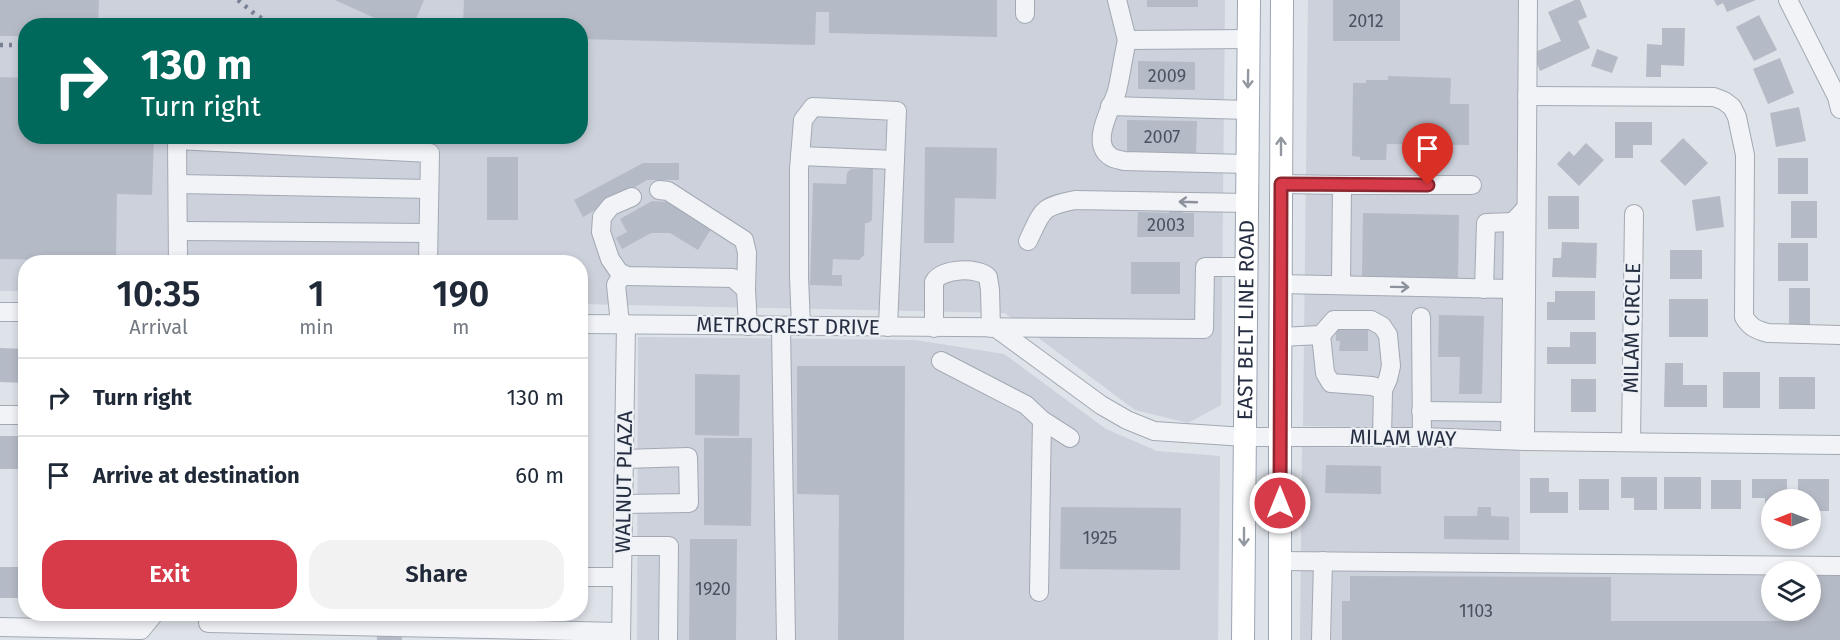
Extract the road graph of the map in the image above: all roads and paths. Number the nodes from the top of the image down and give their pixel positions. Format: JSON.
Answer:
{"nodes":[{"id":1,"x":1117,"y":0,"type":"edge"},
{"id":2,"x":1249,"y":0,"type":"edge"},
{"id":3,"x":1282,"y":0,"type":"edge"},
{"id":4,"x":1528,"y":0,"type":"edge"},
{"id":5,"x":1788,"y":0,"type":"edge"},
{"id":6,"x":1248,"y":39,"type":"junction"},
{"id":7,"x":1127,"y":40,"type":"junction"},
{"id":8,"x":1527,"y":96,"type":"junction"},
{"id":9,"x":1110,"y":106,"type":"junction"},
{"id":10,"x":1840,"y":109,"type":"edge"},
{"id":11,"x":1248,"y":110,"type":"junction"},
{"id":12,"x":177,"y":144,"type":"edge"},
{"id":13,"x":255,"y":144,"type":"edge"},
{"id":14,"x":800,"y":156,"type":"junction"},
{"id":15,"x":895,"y":160,"type":"junction"},
{"id":16,"x":1247,"y":164,"type":"junction"},
{"id":17,"x":178,"y":184,"type":"junction"},
{"id":18,"x":1281,"y":184,"type":"junction"},
{"id":19,"x":1342,"y":185,"type":"junction"},
{"id":20,"x":1472,"y":185,"type":"dead end"},
{"id":21,"x":429,"y":189,"type":"junction"},
{"id":22,"x":659,"y":190,"type":"dead end"},
{"id":23,"x":632,"y":197,"type":"dead end"},
{"id":24,"x":1247,"y":203,"type":"junction"},
{"id":25,"x":1526,"y":208,"type":"junction"},
{"id":26,"x":1634,"y":214,"type":"dead end"},
{"id":27,"x":1513,"y":222,"type":"junction"},
{"id":28,"x":178,"y":231,"type":"junction"},
{"id":29,"x":428,"y":233,"type":"junction"},
{"id":30,"x":1028,"y":241,"type":"dead end"},
{"id":31,"x":178,"y":255,"type":"edge"},
{"id":32,"x":428,"y":255,"type":"edge"},
{"id":33,"x":1246,"y":267,"type":"junction"},
{"id":34,"x":619,"y":276,"type":"junction"},
{"id":35,"x":1280,"y":284,"type":"junction"},
{"id":36,"x":1341,"y":285,"type":"junction"},
{"id":37,"x":1484,"y":289,"type":"junction"},
{"id":38,"x":1512,"y":289,"type":"junction"},
{"id":39,"x":746,"y":290,"type":"junction"},
{"id":40,"x":0,"y":312,"type":"edge"},
{"id":41,"x":18,"y":312,"type":"edge"},
{"id":42,"x":1421,"y":317,"type":"dead end"},
{"id":43,"x":622,"y":319,"type":"junction"},
{"id":44,"x":588,"y":323,"type":"edge"},
{"id":45,"x":748,"y":326,"type":"junction"},
{"id":46,"x":781,"y":326,"type":"junction"},
{"id":47,"x":801,"y":326,"type":"junction"},
{"id":48,"x":888,"y":327,"type":"junction"},
{"id":49,"x":934,"y":328,"type":"junction"},
{"id":50,"x":994,"y":328,"type":"junction"},
{"id":51,"x":1321,"y":335,"type":"junction"},
{"id":52,"x":1840,"y":335,"type":"edge"},
{"id":53,"x":1280,"y":337,"type":"junction"},
{"id":54,"x":941,"y":361,"type":"dead end"},
{"id":55,"x":1383,"y":390,"type":"junction"},
{"id":56,"x":1421,"y":411,"type":"junction"},
{"id":57,"x":1510,"y":412,"type":"junction"},
{"id":58,"x":0,"y":415,"type":"edge"},
{"id":59,"x":18,"y":416,"type":"edge"},
{"id":60,"x":1042,"y":420,"type":"junction"},
{"id":61,"x":1245,"y":437,"type":"junction"},
{"id":62,"x":1280,"y":437,"type":"junction"},
{"id":63,"x":1382,"y":437,"type":"junction"},
{"id":64,"x":1422,"y":437,"type":"junction"},
{"id":65,"x":1070,"y":438,"type":"dead end"},
{"id":66,"x":1517,"y":440,"type":"junction"},
{"id":67,"x":1631,"y":442,"type":"junction"},
{"id":68,"x":1840,"y":445,"type":"edge"},
{"id":69,"x":624,"y":459,"type":"junction"},
{"id":70,"x":623,"y":504,"type":"junction"},
{"id":71,"x":622,"y":546,"type":"junction"},
{"id":72,"x":1280,"y":561,"type":"junction"},
{"id":73,"x":1323,"y":561,"type":"junction"},
{"id":74,"x":1840,"y":566,"type":"edge"},
{"id":75,"x":622,"y":576,"type":"junction"},
{"id":76,"x":588,"y":577,"type":"edge"},
{"id":77,"x":1039,"y":592,"type":"dead end"},
{"id":78,"x":148,"y":621,"type":"edge"},
{"id":79,"x":208,"y":626,"type":"edge"},
{"id":80,"x":0,"y":627,"type":"edge"},
{"id":81,"x":412,"y":634,"type":"edge"},
{"id":82,"x":621,"y":636,"type":"edge"},
{"id":83,"x":668,"y":640,"type":"edge"},
{"id":84,"x":786,"y":640,"type":"edge"},
{"id":85,"x":1243,"y":640,"type":"edge"},
{"id":86,"x":1280,"y":640,"type":"edge"},
{"id":87,"x":1321,"y":640,"type":"edge"}],
"edges":[{"from":1,"to":7,"type":"street"},
{"from":2,"to":6,"type":"main road","name":"EAST BELT LINE ROAD"},
{"from":18,"to":3,"type":"main road","name":"EAST BELT LINE ROAD","one_way":true},
{"from":4,"to":8,"type":"street"},
{"from":5,"to":10,"type":"street"},
{"from":6,"to":7,"type":"street"},
{"from":6,"to":11,"type":"main road","name":"EAST BELT LINE ROAD","one_way":true},
{"from":7,"to":9,"type":"street"},
{"from":8,"to":25,"type":"street"},
{"from":8,"to":52,"type":"street"},
{"from":9,"to":11,"type":"street"},
{"from":9,"to":16,"type":"street"},
{"from":11,"to":16,"type":"main road","name":"EAST BELT LINE ROAD"},
{"from":12,"to":17,"type":"street"},
{"from":13,"to":21,"type":"street"},
{"from":14,"to":15,"type":"street"},
{"from":14,"to":15,"type":"street"},
{"from":14,"to":47,"type":"street"},
{"from":15,"to":48,"type":"street"},
{"from":16,"to":24,"type":"main road","name":"EAST BELT LINE ROAD"},
{"from":17,"to":21,"type":"street"},
{"from":17,"to":28,"type":"street"},
{"from":18,"to":19,"type":"street"},
{"from":18,"to":35,"type":"main road","name":"EAST BELT LINE ROAD"},
{"from":19,"to":20,"type":"street"},
{"from":19,"to":36,"type":"street"},
{"from":21,"to":29,"type":"street"},
{"from":22,"to":39,"type":"street"},
{"from":23,"to":34,"type":"street"},
{"from":24,"to":30,"type":"street","one_way":true},
{"from":24,"to":33,"type":"main road","name":"EAST BELT LINE ROAD"},
{"from":25,"to":27,"type":"street"},
{"from":25,"to":66,"type":"street"},
{"from":26,"to":67,"type":"street","name":"MILAM CIRCLE"},
{"from":27,"to":37,"type":"street"},
{"from":27,"to":38,"type":"street"},
{"from":28,"to":29,"type":"street"},
{"from":28,"to":31,"type":"street"},
{"from":29,"to":32,"type":"street"},
{"from":33,"to":50,"type":"street","name":"METROCREST DRIVE"},
{"from":33,"to":61,"type":"main road","name":"EAST BELT LINE ROAD"},
{"from":34,"to":39,"type":"street"},
{"from":34,"to":43,"type":"street","name":"WALNUT PLAZA"},
{"from":35,"to":36,"type":"street"},
{"from":35,"to":53,"type":"main road","name":"EAST BELT LINE ROAD"},
{"from":36,"to":37,"type":"street","one_way":true},
{"from":37,"to":38,"type":"street"},
{"from":38,"to":57,"type":"street"},
{"from":39,"to":45,"type":"street"},
{"from":40,"to":41,"type":"street"},
{"from":42,"to":56,"type":"street"},
{"from":43,"to":44,"type":"street","name":"METROCREST DRIVE"},
{"from":43,"to":45,"type":"street","name":"METROCREST DRIVE"},
{"from":43,"to":69,"type":"street","name":"WALNUT PLAZA"},
{"from":45,"to":46,"type":"street","name":"METROCREST DRIVE"},
{"from":46,"to":47,"type":"street","name":"METROCREST DRIVE"},
{"from":46,"to":84,"type":"street"},
{"from":47,"to":48,"type":"street","name":"METROCREST DRIVE"},
{"from":48,"to":49,"type":"street","name":"METROCREST DRIVE"},
{"from":49,"to":50,"type":"street","name":"METROCREST DRIVE"},
{"from":49,"to":50,"type":"street"},
{"from":50,"to":61,"type":"street","name":"MILAM WAY"},
{"from":51,"to":53,"type":"street"},
{"from":51,"to":55,"type":"street"},
{"from":51,"to":55,"type":"street"},
{"from":53,"to":62,"type":"main road","name":"EAST BELT LINE ROAD"},
{"from":54,"to":60,"type":"street"},
{"from":55,"to":63,"type":"street"},
{"from":56,"to":57,"type":"street"},
{"from":56,"to":64,"type":"street"},
{"from":57,"to":66,"type":"street"},
{"from":58,"to":59,"type":"street"},
{"from":60,"to":65,"type":"street"},
{"from":60,"to":77,"type":"street"},
{"from":61,"to":62,"type":"street","name":"MILAM WAY"},
{"from":61,"to":85,"type":"main road","name":"EAST BELT LINE ROAD","one_way":true},
{"from":62,"to":63,"type":"street","name":"MILAM WAY"},
{"from":62,"to":72,"type":"main road","name":"EAST BELT LINE ROAD"},
{"from":63,"to":64,"type":"street","name":"MILAM WAY"},
{"from":64,"to":66,"type":"street","name":"MILAM WAY"},
{"from":66,"to":67,"type":"street","name":"MILAM WAY"},
{"from":67,"to":68,"type":"street","name":"MILAM WAY"},
{"from":69,"to":70,"type":"street","name":"WALNUT PLAZA"},
{"from":69,"to":70,"type":"street"},
{"from":70,"to":71,"type":"street","name":"WALNUT PLAZA"},
{"from":71,"to":75,"type":"street","name":"WALNUT PLAZA"},
{"from":71,"to":83,"type":"street"},
{"from":72,"to":73,"type":"street"},
{"from":72,"to":86,"type":"main road","name":"EAST BELT LINE ROAD"},
{"from":73,"to":74,"type":"street"},
{"from":73,"to":87,"type":"street"},
{"from":75,"to":76,"type":"street"},
{"from":75,"to":82,"type":"street","name":"WALNUT PLAZA"},
{"from":78,"to":80,"type":"street"},
{"from":79,"to":81,"type":"street"},
{"from":81,"to":82,"type":"street"}]}
